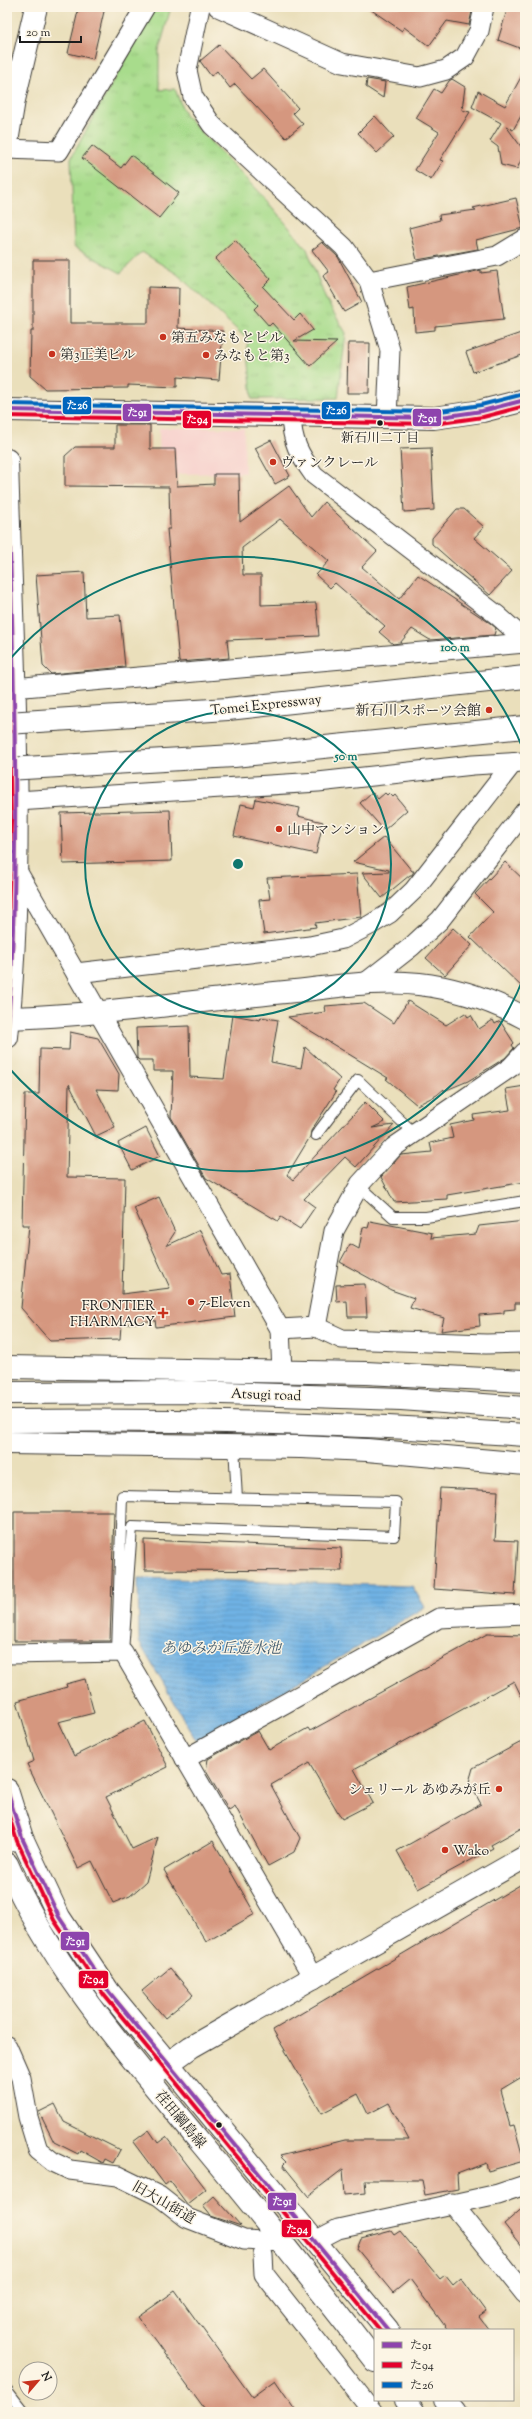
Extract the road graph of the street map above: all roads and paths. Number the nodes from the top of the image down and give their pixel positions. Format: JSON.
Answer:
{"nodes":[{"id":1,"x":36,"y":7,"type":"edge"},
{"id":2,"x":145,"y":7,"type":"edge"},
{"id":3,"x":200,"y":7,"type":"edge"},
{"id":4,"x":218,"y":7,"type":"edge"},
{"id":5,"x":484,"y":7,"type":"edge"},
{"id":6,"x":7,"y":142,"type":"edge"},
{"id":7,"x":7,"y":149,"type":"edge"},
{"id":8,"x":525,"y":239,"type":"edge"},
{"id":9,"x":369,"y":281,"type":"junction"},
{"id":10,"x":525,"y":400,"type":"edge"},
{"id":11,"x":7,"y":410,"type":"edge"},
{"id":12,"x":291,"y":416,"type":"junction"},
{"id":13,"x":387,"y":418,"type":"junction"},
{"id":14,"x":7,"y":460,"type":"edge"},
{"id":15,"x":525,"y":640,"type":"edge"},
{"id":16,"x":525,"y":643,"type":"edge"},
{"id":17,"x":525,"y":677,"type":"edge"},
{"id":18,"x":13,"y":688,"type":"junction"},
{"id":19,"x":7,"y":723,"type":"edge"},
{"id":20,"x":525,"y":727,"type":"edge"},
{"id":21,"x":519,"y":762,"type":"edge"},
{"id":22,"x":7,"y":769,"type":"edge"},
{"id":23,"x":16,"y":801,"type":"junction"},
{"id":24,"x":525,"y":811,"type":"edge"},
{"id":25,"x":16,"y":869,"type":"junction"},
{"id":26,"x":76,"y":973,"type":"junction"},
{"id":27,"x":365,"y":982,"type":"junction"},
{"id":28,"x":99,"y":1012,"type":"junction"},
{"id":29,"x":525,"y":1018,"type":"edge"},
{"id":30,"x":8,"y":1025,"type":"edge"},
{"id":31,"x":525,"y":1052,"type":"edge"},
{"id":32,"x":415,"y":1134,"type":"junction"},
{"id":33,"x":316,"y":1135,"type":"dead end"},
{"id":34,"x":359,"y":1186,"type":"junction"},
{"id":35,"x":525,"y":1201,"type":"edge"},
{"id":36,"x":316,"y":1327,"type":"junction"},
{"id":37,"x":280,"y":1329,"type":"junction"},
{"id":38,"x":525,"y":1343,"type":"edge"},
{"id":39,"x":7,"y":1367,"type":"edge"},
{"id":40,"x":282,"y":1371,"type":"junction"},
{"id":41,"x":525,"y":1381,"type":"edge"},
{"id":42,"x":7,"y":1393,"type":"edge"},
{"id":43,"x":525,"y":1408,"type":"edge"},
{"id":44,"x":7,"y":1421,"type":"edge"},
{"id":45,"x":525,"y":1435,"type":"edge"},
{"id":46,"x":7,"y":1443,"type":"edge"},
{"id":47,"x":234,"y":1445,"type":"junction"},
{"id":48,"x":525,"y":1464,"type":"edge"},
{"id":49,"x":237,"y":1499,"type":"junction"},
{"id":50,"x":525,"y":1614,"type":"edge"},
{"id":51,"x":120,"y":1652,"type":"junction"},
{"id":52,"x":7,"y":1654,"type":"edge"},
{"id":53,"x":185,"y":1759,"type":"junction"},
{"id":54,"x":7,"y":1790,"type":"edge"},
{"id":55,"x":14,"y":1840,"type":"edge"},
{"id":56,"x":525,"y":1857,"type":"edge"},
{"id":57,"x":7,"y":1864,"type":"edge"},
{"id":58,"x":314,"y":1979,"type":"junction"},
{"id":59,"x":7,"y":2046,"type":"edge"},
{"id":60,"x":168,"y":2063,"type":"junction"},
{"id":61,"x":148,"y":2079,"type":"junction"},
{"id":62,"x":525,"y":2185,"type":"edge"},
{"id":63,"x":452,"y":2203,"type":"junction"},
{"id":64,"x":315,"y":2240,"type":"junction"},
{"id":65,"x":283,"y":2242,"type":"junction"},
{"id":66,"x":263,"y":2255,"type":"dead end"},
{"id":67,"x":525,"y":2294,"type":"edge"},
{"id":68,"x":387,"y":2329,"type":"edge"},
{"id":69,"x":374,"y":2360,"type":"edge"},
{"id":70,"x":7,"y":2390,"type":"edge"},
{"id":71,"x":406,"y":2401,"type":"edge"},
{"id":72,"x":446,"y":2401,"type":"edge"},
{"id":73,"x":24,"y":2412,"type":"edge"},
{"id":74,"x":373,"y":2412,"type":"edge"},
{"id":75,"x":414,"y":2412,"type":"edge"},
{"id":76,"x":455,"y":2412,"type":"edge"}],
"edges":[{"from":1,"to":6,"type":"main road"},
{"from":2,"to":7,"type":"street"},
{"from":3,"to":9,"type":"street"},
{"from":4,"to":5,"type":"street"},
{"from":8,"to":9,"type":"street"},
{"from":9,"to":13,"type":"street"},
{"from":10,"to":13,"type":"main road"},
{"from":11,"to":12,"type":"main road"},
{"from":12,"to":13,"type":"main road"},
{"from":12,"to":15,"type":"street"},
{"from":14,"to":18,"type":"main road"},
{"from":16,"to":18,"type":"street"},
{"from":17,"to":19,"type":"main road","name":"Tomei Expressway","bridge":true},
{"from":18,"to":23,"type":"main road"},
{"from":20,"to":22,"type":"main road","bridge":true},
{"from":21,"to":23,"type":"street"},
{"from":21,"to":26,"type":"street"},
{"from":23,"to":25,"type":"main road"},
{"from":24,"to":27,"type":"street"},
{"from":25,"to":26,"type":"street"},
{"from":25,"to":30,"type":"main road"},
{"from":26,"to":28,"type":"street"},
{"from":27,"to":28,"type":"main road"},
{"from":27,"to":29,"type":"main road"},
{"from":28,"to":30,"type":"main road"},
{"from":28,"to":37,"type":"street"},
{"from":31,"to":32,"type":"street"},
{"from":32,"to":33,"type":"lane"},
{"from":32,"to":34,"type":"street"},
{"from":34,"to":35,"type":"lane"},
{"from":34,"to":36,"type":"street"},
{"from":36,"to":37,"type":"street"},
{"from":36,"to":38,"type":"street"},
{"from":37,"to":40,"type":"street"},
{"from":39,"to":40,"type":"main road"},
{"from":40,"to":41,"type":"main road"},
{"from":42,"to":43,"type":"main road","name":"Atsugi road"},
{"from":44,"to":45,"type":"main road","name":"Atsugi road"},
{"from":46,"to":47,"type":"main road"},
{"from":47,"to":48,"type":"main road"},
{"from":47,"to":49,"type":"lane"},
{"from":49,"to":51,"type":"lane"},
{"from":49,"to":51,"type":"lane"},
{"from":50,"to":53,"type":"street"},
{"from":51,"to":52,"type":"street"},
{"from":51,"to":53,"type":"street"},
{"from":53,"to":58,"type":"street"},
{"from":54,"to":55,"type":"main road","name":"荏田綱島線"},
{"from":55,"to":60,"type":"main road","name":"荏田綱島線"},
{"from":56,"to":58,"type":"main road"},
{"from":57,"to":61,"type":"main road","name":"荏田綱島線"},
{"from":58,"to":60,"type":"main road"},
{"from":59,"to":65,"type":"street","name":"旧大山街道"},
{"from":60,"to":61,"type":"main road"},
{"from":60,"to":64,"type":"main road","name":"荏田綱島線"},
{"from":61,"to":65,"type":"main road","name":"荏田綱島線"},
{"from":62,"to":63,"type":"street"},
{"from":63,"to":64,"type":"street"},
{"from":63,"to":67,"type":"street"},
{"from":64,"to":68,"type":"main road","name":"荏田綱島線"},
{"from":65,"to":69,"type":"main road","name":"荏田綱島線"},
{"from":66,"to":74,"type":"street"},
{"from":70,"to":73,"type":"lane"},
{"from":71,"to":75,"type":"main road"},
{"from":72,"to":76,"type":"main road"}]}
